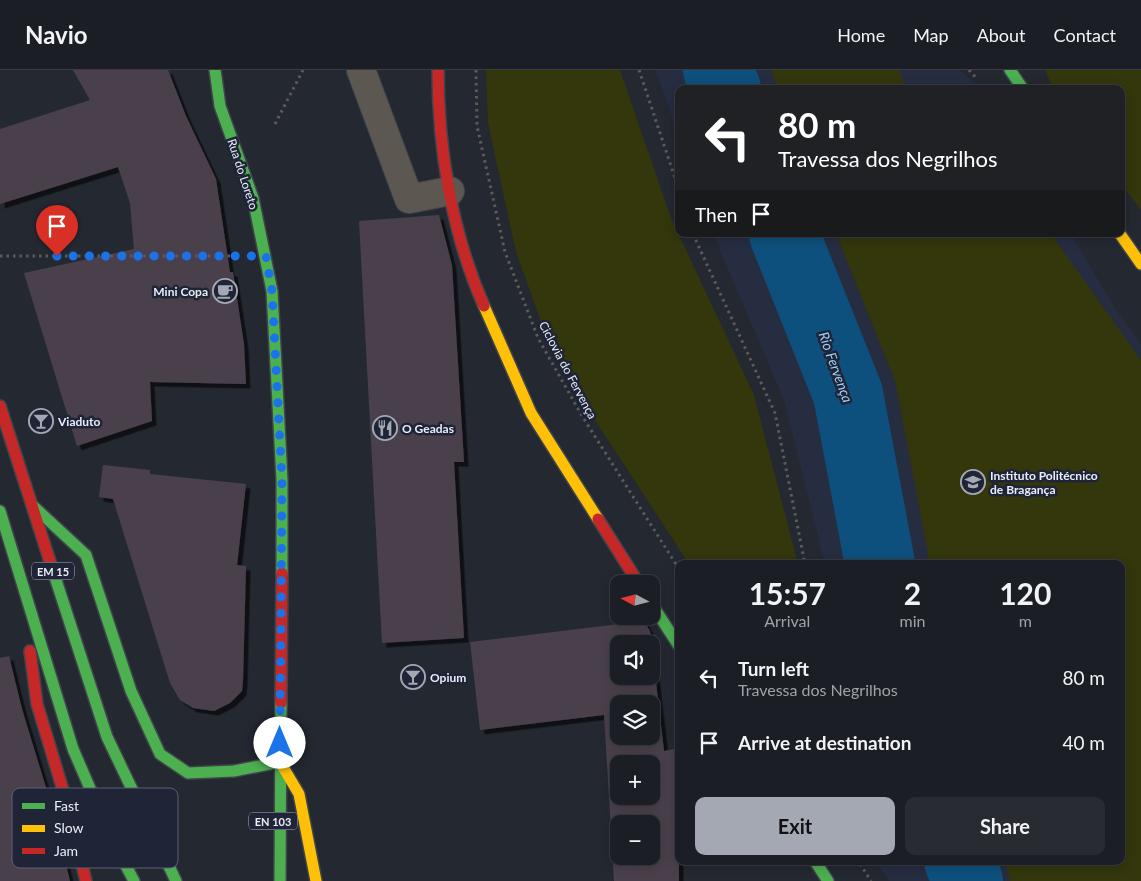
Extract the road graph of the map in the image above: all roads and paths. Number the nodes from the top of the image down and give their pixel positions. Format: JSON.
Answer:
{"nodes":[{"id":1,"x":202,"y":70,"type":"edge"},
{"id":2,"x":215,"y":70,"type":"edge"},
{"id":3,"x":302,"y":70,"type":"edge"},
{"id":4,"x":362,"y":70,"type":"edge"},
{"id":5,"x":438,"y":70,"type":"edge"},
{"id":6,"x":476,"y":70,"type":"edge"},
{"id":7,"x":638,"y":70,"type":"edge"},
{"id":8,"x":1010,"y":70,"type":"edge"},
{"id":9,"x":1016,"y":70,"type":"edge"},
{"id":10,"x":1021,"y":85,"type":"edge"},
{"id":11,"x":220,"y":106,"type":"junction"},
{"id":12,"x":275,"y":124,"type":"dead end"},
{"id":13,"x":675,"y":178,"type":"edge"},
{"id":14,"x":450,"y":191,"type":"junction"},
{"id":15,"x":694,"y":237,"type":"edge"},
{"id":16,"x":1122,"y":237,"type":"edge"},
{"id":17,"x":0,"y":256,"type":"edge"},
{"id":18,"x":266,"y":256,"type":"junction"},
{"id":19,"x":1141,"y":264,"type":"edge"},
{"id":20,"x":0,"y":406,"type":"edge"},
{"id":21,"x":32,"y":505,"type":"junction"},
{"id":22,"x":0,"y":511,"type":"edge"},
{"id":23,"x":804,"y":560,"type":"edge"},
{"id":24,"x":675,"y":563,"type":"edge"},
{"id":25,"x":19,"y":573,"type":"junction"},
{"id":26,"x":633,"y":575,"type":"edge"},
{"id":27,"x":660,"y":617,"type":"edge"},
{"id":28,"x":675,"y":640,"type":"edge"},
{"id":29,"x":280,"y":762,"type":"junction"},
{"id":30,"x":62,"y":788,"type":"edge"},
{"id":31,"x":90,"y":788,"type":"edge"},
{"id":32,"x":132,"y":788,"type":"edge"},
{"id":33,"x":268,"y":863,"type":"dead end"},
{"id":34,"x":818,"y":865,"type":"edge"},
{"id":35,"x":861,"y":865,"type":"edge"},
{"id":36,"x":83,"y":868,"type":"edge"},
{"id":37,"x":127,"y":868,"type":"edge"},
{"id":38,"x":170,"y":868,"type":"edge"},
{"id":39,"x":86,"y":881,"type":"edge"},
{"id":40,"x":134,"y":881,"type":"edge"},
{"id":41,"x":176,"y":881,"type":"edge"},
{"id":42,"x":280,"y":881,"type":"edge"},
{"id":43,"x":316,"y":881,"type":"edge"},
{"id":44,"x":828,"y":881,"type":"edge"},
{"id":45,"x":871,"y":881,"type":"edge"}],
"edges":[{"from":1,"to":11,"type":"street","name":"Rua do Loreto"},
{"from":2,"to":11,"type":"main road","number":"EN 103"},
{"from":3,"to":12,"type":"path"},
{"from":4,"to":14,"type":"street"},
{"from":5,"to":14,"type":"main road"},
{"from":6,"to":24,"type":"path","name":"Ciclovia do Fervença"},
{"from":7,"to":13,"type":"path"},
{"from":8,"to":10,"type":"main road"},
{"from":9,"to":10,"type":"main road"},
{"from":11,"to":18,"type":"main road","name":"Rua do Loreto","number":"EN 103"},
{"from":14,"to":26,"type":"main road"},
{"from":15,"to":23,"type":"path"},
{"from":16,"to":19,"type":"main road"},
{"from":17,"to":18,"type":"path"},
{"from":18,"to":29,"type":"main road","name":"Rua do Loreto","number":"EN 103"},
{"from":20,"to":21,"type":"main road","number":"EM 15"},
{"from":21,"to":29,"type":"main road"},
{"from":21,"to":32,"type":"main road","number":"EM 15"},
{"from":22,"to":25,"type":"main road","number":"EM 15"},
{"from":25,"to":30,"type":"main road"},
{"from":25,"to":31,"type":"main road","number":"EM 15"},
{"from":27,"to":28,"type":"main road"},
{"from":29,"to":33,"type":"main road","number":"EN 103"},
{"from":29,"to":42,"type":"main road","number":"EN 103"},
{"from":29,"to":43,"type":"main road"},
{"from":34,"to":44,"type":"main road"},
{"from":35,"to":45,"type":"path"},
{"from":36,"to":39,"type":"main road"},
{"from":37,"to":40,"type":"main road","number":"EM 15"},
{"from":38,"to":41,"type":"main road","number":"EM 15"}]}
